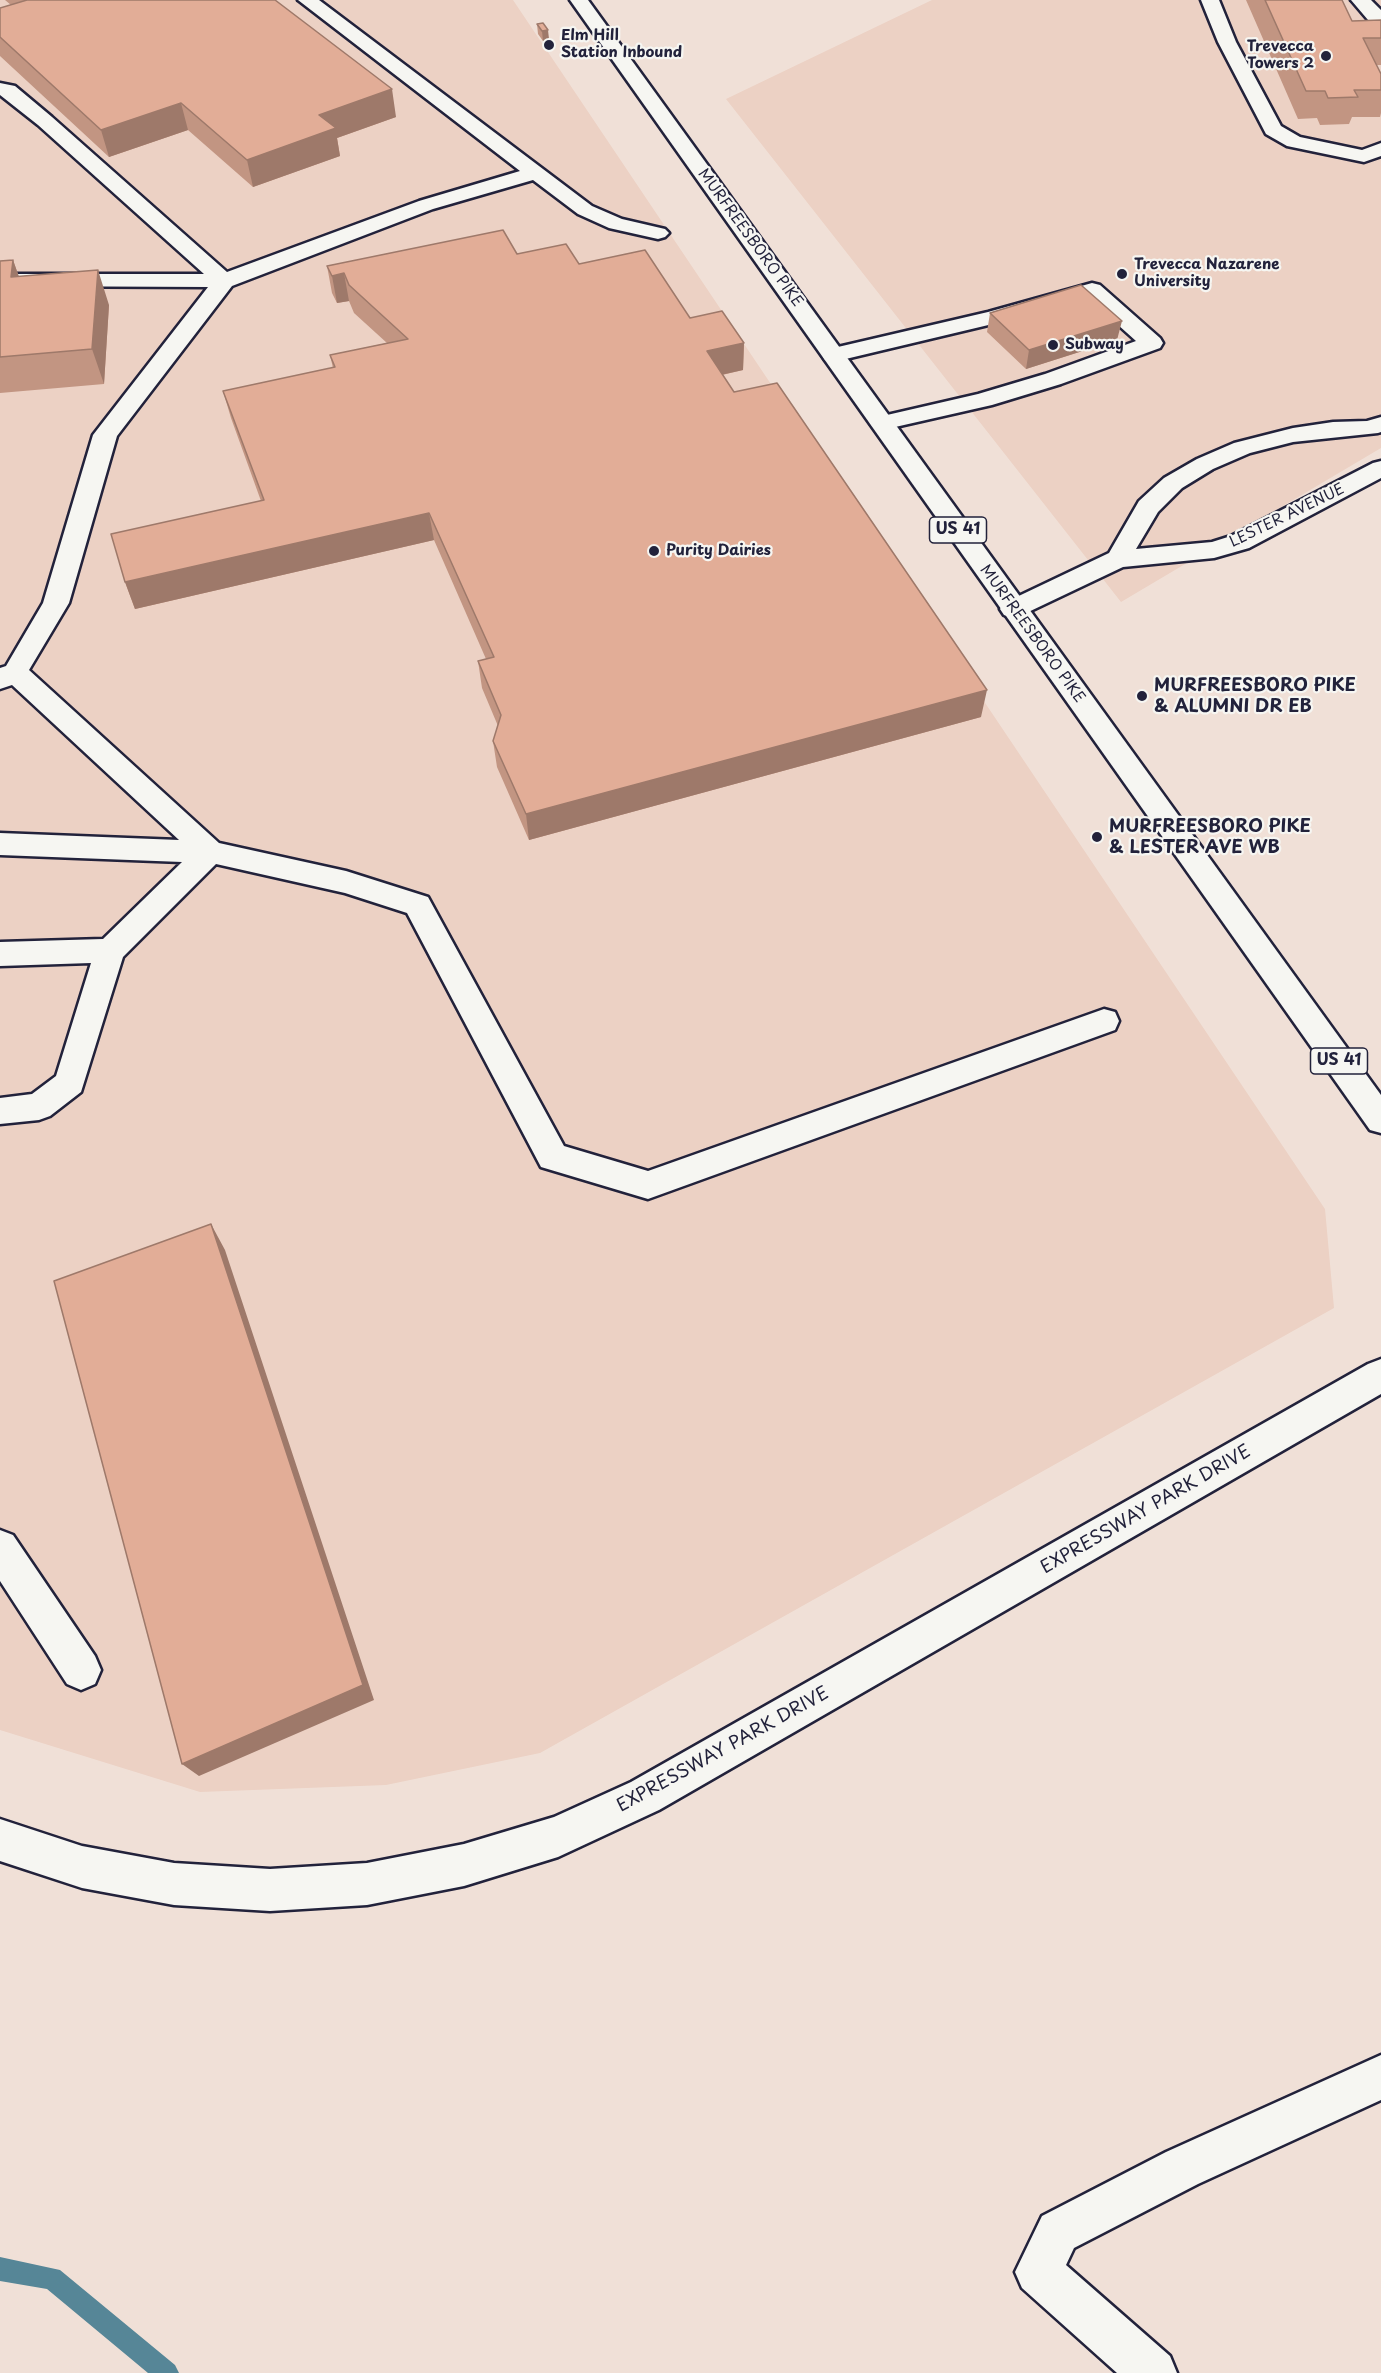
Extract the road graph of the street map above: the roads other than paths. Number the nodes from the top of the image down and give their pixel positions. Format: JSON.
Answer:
{"nodes":[{"id":1,"x":307,"y":0,"type":"edge"},
{"id":2,"x":579,"y":0,"type":"edge"},
{"id":3,"x":1210,"y":0,"type":"edge"},
{"id":4,"x":1360,"y":0,"type":"edge"},
{"id":5,"x":1381,"y":23,"type":"edge"},
{"id":6,"x":0,"y":89,"type":"edge"},
{"id":7,"x":1375,"y":157,"type":"edge"},
{"id":8,"x":535,"y":173,"type":"junction"},
{"id":9,"x":658,"y":233,"type":"dead end"},
{"id":10,"x":0,"y":280,"type":"edge"},
{"id":11,"x":224,"y":281,"type":"junction"},
{"id":12,"x":833,"y":355,"type":"junction"},
{"id":13,"x":882,"y":423,"type":"junction"},
{"id":14,"x":1377,"y":429,"type":"edge"},
{"id":15,"x":1381,"y":468,"type":"edge"},
{"id":16,"x":1118,"y":559,"type":"junction"},
{"id":17,"x":1013,"y":609,"type":"junction"},
{"id":18,"x":7,"y":676,"type":"edge"},
{"id":19,"x":0,"y":844,"type":"edge"},
{"id":20,"x":210,"y":852,"type":"junction"},
{"id":21,"x":110,"y":951,"type":"junction"},
{"id":22,"x":0,"y":954,"type":"edge"},
{"id":23,"x":1104,"y":1021,"type":"dead end"},
{"id":24,"x":0,"y":1111,"type":"edge"},
{"id":25,"x":1381,"y":1120,"type":"edge"},
{"id":26,"x":1381,"y":1375,"type":"edge"},
{"id":27,"x":0,"y":1548,"type":"edge"},
{"id":28,"x":81,"y":1670,"type":"dead end"},
{"id":29,"x":0,"y":1840,"type":"edge"},
{"id":30,"x":1381,"y":2077,"type":"edge"},
{"id":31,"x":1153,"y":2373,"type":"edge"}],
"edges":[{"from":1,"to":8,"type":"main road"},
{"from":2,"to":12,"type":"main road","name":"MURFREESBORO PIKE","number":"US 41"},
{"from":3,"to":7,"type":"main road"},
{"from":4,"to":5,"type":"main road"},
{"from":6,"to":11,"type":"main road"},
{"from":8,"to":9,"type":"main road"},
{"from":8,"to":11,"type":"main road"},
{"from":10,"to":11,"type":"main road"},
{"from":11,"to":18,"type":"main road"},
{"from":12,"to":13,"type":"main road","name":"MURFREESBORO PIKE","number":"US 41"},
{"from":12,"to":13,"type":"main road"},
{"from":13,"to":17,"type":"main road","name":"MURFREESBORO PIKE","number":"US 41"},
{"from":14,"to":16,"type":"main road"},
{"from":15,"to":16,"type":"main road","name":"LESTER AVENUE"},
{"from":16,"to":17,"type":"main road","name":"LESTER AVENUE"},
{"from":17,"to":25,"type":"main road","name":"MURFREESBORO PIKE","number":"US 41"},
{"from":18,"to":20,"type":"main road"},
{"from":19,"to":20,"type":"main road"},
{"from":20,"to":21,"type":"main road"},
{"from":20,"to":23,"type":"main road"},
{"from":21,"to":22,"type":"main road"},
{"from":21,"to":24,"type":"main road"},
{"from":26,"to":29,"type":"main road","name":"EXPRESSWAY PARK DRIVE"},
{"from":27,"to":28,"type":"main road"},
{"from":30,"to":31,"type":"main road"}]}
